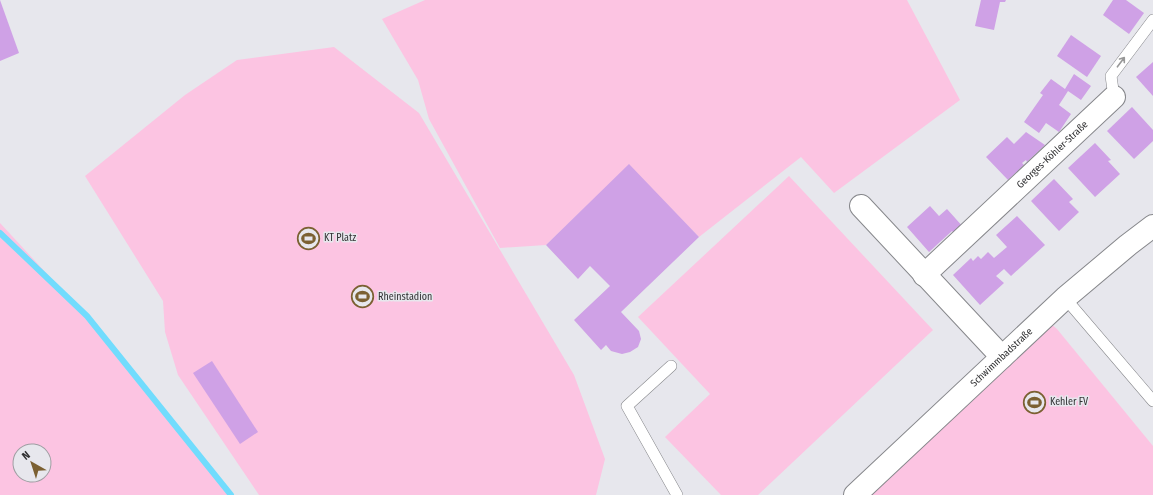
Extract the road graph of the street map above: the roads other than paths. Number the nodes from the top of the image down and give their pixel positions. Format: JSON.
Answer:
{"nodes":[{"id":1,"x":1153,"y":20,"type":"edge"},
{"id":2,"x":1114,"y":97,"type":"joint"},
{"id":3,"x":861,"y":206,"type":"dead end"},
{"id":4,"x":1153,"y":226,"type":"edge"},
{"id":5,"x":924,"y":275,"type":"junction"},
{"id":6,"x":1065,"y":298,"type":"junction"},
{"id":7,"x":1002,"y":357,"type":"junction"},
{"id":8,"x":671,"y":366,"type":"dead end"},
{"id":9,"x":1153,"y":401,"type":"edge"},
{"id":10,"x":677,"y":495,"type":"edge"},
{"id":11,"x":855,"y":495,"type":"edge"}],
"edges":[{"from":2,"to":1,"type":"lane","name":"Georges-Köhler-Straße","one_way":true},
{"from":2,"to":5,"type":"street","name":"Georges-Köhler-Straße"},
{"from":3,"to":5,"type":"street"},
{"from":4,"to":6,"type":"street","name":"Schwimmbadstraße"},
{"from":5,"to":7,"type":"street"},
{"from":6,"to":7,"type":"street","name":"Schwimmbadstraße"},
{"from":6,"to":9,"type":"lane"},
{"from":7,"to":11,"type":"street","name":"Schwimmbadstraße"},
{"from":8,"to":10,"type":"lane"}]}
